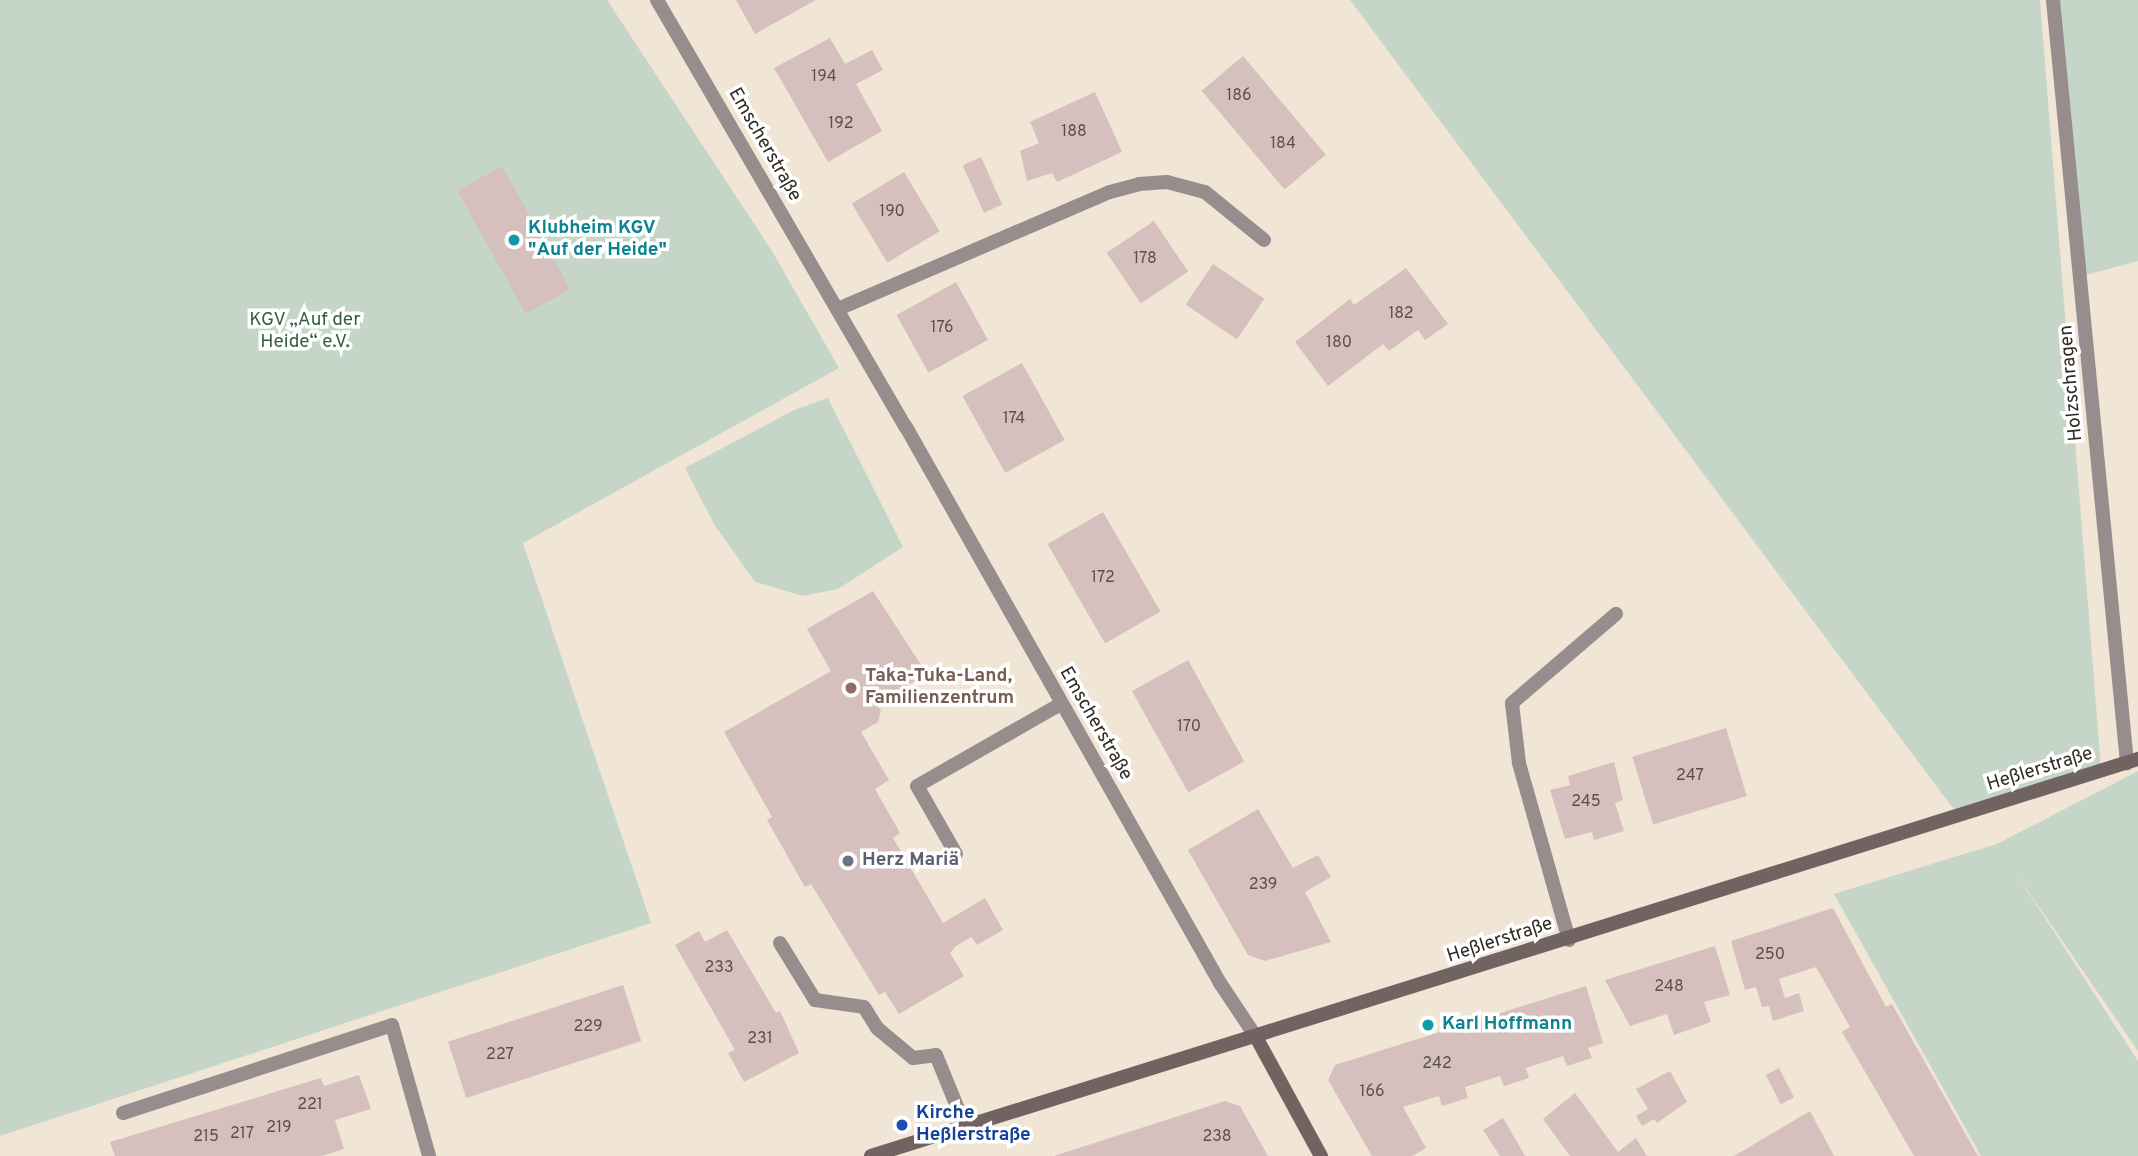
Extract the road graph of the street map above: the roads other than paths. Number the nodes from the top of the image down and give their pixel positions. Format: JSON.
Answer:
{"nodes":[{"id":1,"x":657,"y":0,"type":"edge"},
{"id":2,"x":2053,"y":0,"type":"edge"},
{"id":3,"x":1264,"y":240,"type":"dead end"},
{"id":4,"x":838,"y":309,"type":"junction"},
{"id":5,"x":1616,"y":614,"type":"dead end"},
{"id":6,"x":1062,"y":704,"type":"junction"},
{"id":7,"x":2128,"y":762,"type":"edge"},
{"id":8,"x":956,"y":854,"type":"dead end"},
{"id":9,"x":1569,"y":940,"type":"junction"},
{"id":10,"x":780,"y":943,"type":"dead end"},
{"id":11,"x":1256,"y":1037,"type":"junction"},
{"id":12,"x":124,"y":1113,"type":"dead end"},
{"id":13,"x":965,"y":1126,"type":"junction"},
{"id":14,"x":429,"y":1156,"type":"edge"},
{"id":15,"x":871,"y":1156,"type":"edge"},
{"id":16,"x":1321,"y":1156,"type":"edge"}],
"edges":[{"from":1,"to":4,"type":"street","name":"Emscherstraße"},
{"from":2,"to":7,"type":"street","name":"Holzschragen"},
{"from":3,"to":4,"type":"street"},
{"from":4,"to":6,"type":"street","name":"Emscherstraße"},
{"from":5,"to":9,"type":"street"},
{"from":6,"to":8,"type":"street"},
{"from":6,"to":11,"type":"street","name":"Emscherstraße"},
{"from":7,"to":9,"type":"street","name":"Heßlerstraße"},
{"from":9,"to":11,"type":"street","name":"Heßlerstraße"},
{"from":10,"to":13,"type":"street"},
{"from":11,"to":13,"type":"street","name":"Heßlerstraße"},
{"from":11,"to":16,"type":"street","name":"Emscherstraße"},
{"from":12,"to":14,"type":"street"},
{"from":13,"to":15,"type":"street","name":"Heßlerstraße"}]}
